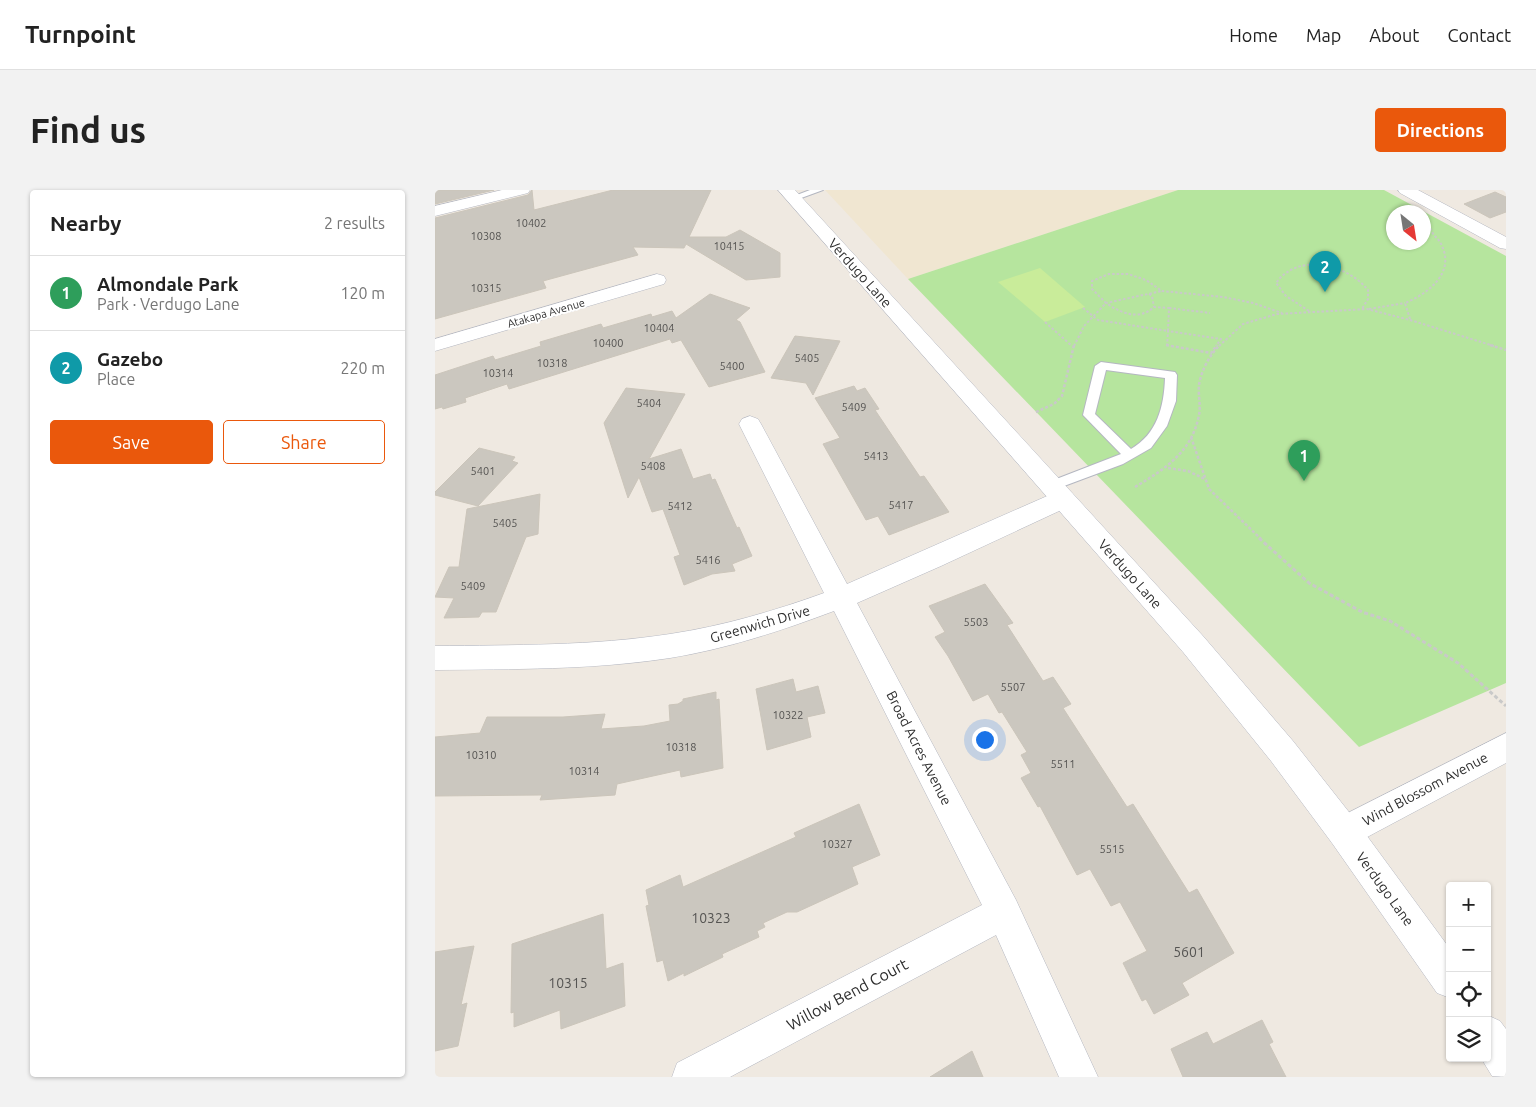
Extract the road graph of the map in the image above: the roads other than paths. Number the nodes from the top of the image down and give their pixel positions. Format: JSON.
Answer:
{"nodes":[{"id":1,"x":522,"y":190,"type":"edge"},
{"id":2,"x":819,"y":190,"type":"edge"},
{"id":3,"x":1406,"y":190,"type":"edge"},
{"id":4,"x":789,"y":194,"type":"edge"},
{"id":5,"x":435,"y":211,"type":"edge"},
{"id":6,"x":1506,"y":244,"type":"edge"},
{"id":7,"x":657,"y":280,"type":"dead end"},
{"id":8,"x":435,"y":345,"type":"edge"},
{"id":9,"x":750,"y":424,"type":"dead end"},
{"id":10,"x":1130,"y":455,"type":"junction"},
{"id":11,"x":1057,"y":492,"type":"junction"},
{"id":12,"x":841,"y":598,"type":"junction"},
{"id":13,"x":435,"y":658,"type":"edge"},
{"id":14,"x":1506,"y":747,"type":"edge"},
{"id":15,"x":1344,"y":832,"type":"junction"},
{"id":16,"x":1004,"y":912,"type":"junction"},
{"id":17,"x":1446,"y":974,"type":"edge"},
{"id":18,"x":1491,"y":1040,"type":"edge"},
{"id":19,"x":1506,"y":1062,"type":"edge"},
{"id":20,"x":691,"y":1077,"type":"edge"},
{"id":21,"x":1079,"y":1077,"type":"edge"}],
"edges":[{"from":1,"to":5,"type":"street"},
{"from":2,"to":4,"type":"lane"},
{"from":3,"to":6,"type":"street"},
{"from":4,"to":11,"type":"street","name":"Verdugo Lane"},
{"from":7,"to":8,"type":"street","name":"Atakapa Avenue"},
{"from":9,"to":12,"type":"street","name":"Broad Acres Avenue"},
{"from":10,"to":10,"type":"lane"},
{"from":10,"to":11,"type":"lane"},
{"from":11,"to":12,"type":"street","name":"Greenwich Drive"},
{"from":11,"to":15,"type":"street","name":"Verdugo Lane"},
{"from":12,"to":13,"type":"street","name":"Greenwich Drive"},
{"from":12,"to":16,"type":"street","name":"Broad Acres Avenue"},
{"from":14,"to":15,"type":"street","name":"Wind Blossom Avenue"},
{"from":15,"to":17,"type":"street","name":"Verdugo Lane"},
{"from":16,"to":20,"type":"street","name":"Willow Bend Court"},
{"from":16,"to":21,"type":"street","name":"Broad Acres Avenue"},
{"from":18,"to":19,"type":"street"}]}
